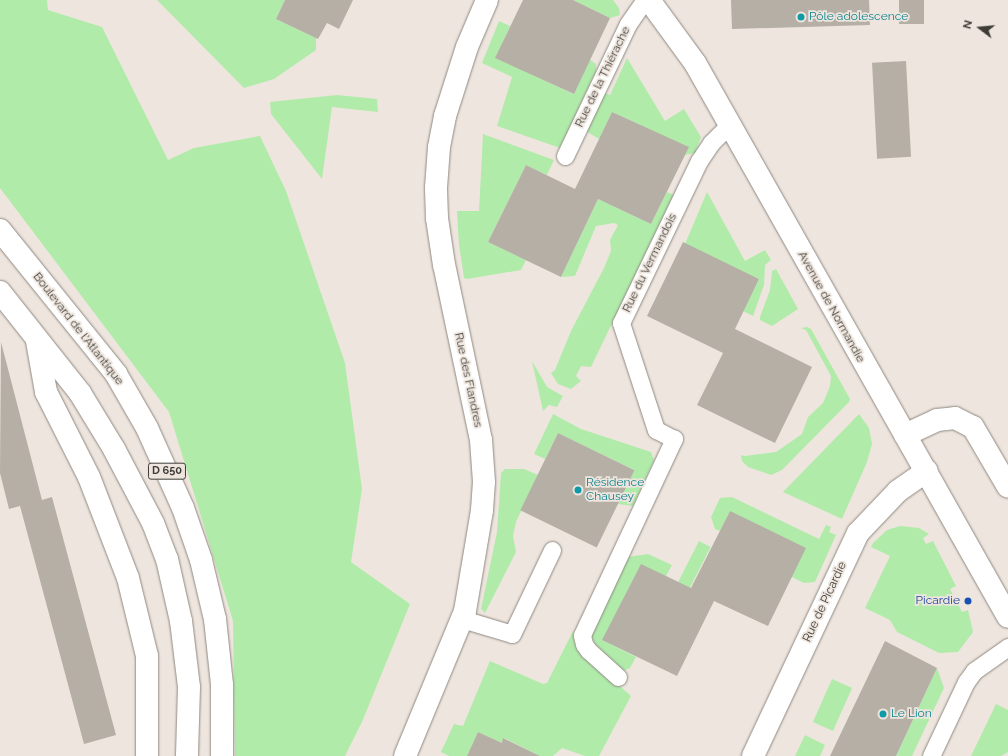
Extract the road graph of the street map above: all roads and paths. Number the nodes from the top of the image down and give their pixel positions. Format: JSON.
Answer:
{"nodes":[{"id":1,"x":487,"y":0,"type":"edge"},
{"id":2,"x":645,"y":0,"type":"edge"},
{"id":3,"x":649,"y":0,"type":"edge"},
{"id":4,"x":730,"y":124,"type":"junction"},
{"id":5,"x":565,"y":156,"type":"dead end"},
{"id":6,"x":0,"y":230,"type":"edge"},
{"id":7,"x":0,"y":292,"type":"edge"},
{"id":8,"x":37,"y":341,"type":"junction"},
{"id":9,"x":905,"y":435,"type":"junction"},
{"id":10,"x":927,"y":470,"type":"junction"},
{"id":11,"x":1008,"y":487,"type":"edge"},
{"id":12,"x":552,"y":550,"type":"dead end"},
{"id":13,"x":464,"y":615,"type":"junction"},
{"id":14,"x":1008,"y":617,"type":"edge"},
{"id":15,"x":1008,"y":647,"type":"edge"},
{"id":16,"x":618,"y":677,"type":"dead end"},
{"id":17,"x":147,"y":756,"type":"edge"},
{"id":18,"x":187,"y":756,"type":"edge"},
{"id":19,"x":222,"y":756,"type":"edge"},
{"id":20,"x":405,"y":756,"type":"edge"},
{"id":21,"x":753,"y":756,"type":"edge"},
{"id":22,"x":931,"y":756,"type":"edge"}],
"edges":[{"from":1,"to":13,"type":"main road","name":"Rue des Flandres"},
{"from":2,"to":5,"type":"lane","name":"Rue de la Thiérache"},
{"from":3,"to":4,"type":"main road","name":"Avenue de Normandie"},
{"from":4,"to":9,"type":"main road","name":"Avenue de Normandie"},
{"from":4,"to":16,"type":"lane","name":"Rue du Vermandois"},
{"from":6,"to":19,"type":"main road","name":"Boulevard de l'Atlantique","number":"D 650"},
{"from":7,"to":8,"type":"main road","number":"D 650"},
{"from":8,"to":17,"type":"main road"},
{"from":8,"to":18,"type":"main road","number":"D 650"},
{"from":9,"to":10,"type":"main road","name":"Avenue de Normandie"},
{"from":9,"to":11,"type":"main road"},
{"from":10,"to":14,"type":"main road","name":"Avenue de Normandie"},
{"from":10,"to":21,"type":"main road","name":"Rue de Picardie"},
{"from":12,"to":13,"type":"lane"},
{"from":13,"to":20,"type":"main road","name":"Rue des Flandres"},
{"from":15,"to":22,"type":"lane"}]}
